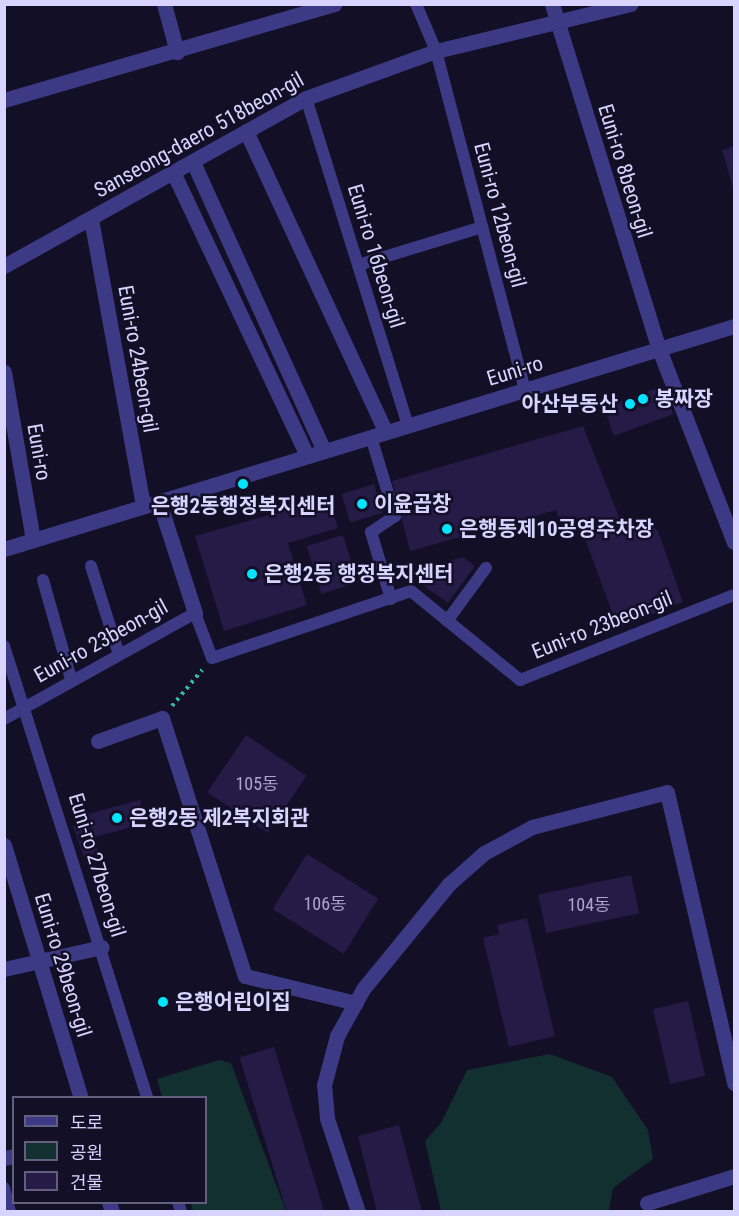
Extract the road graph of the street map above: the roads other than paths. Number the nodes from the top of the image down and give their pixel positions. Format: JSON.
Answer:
{"nodes":[{"id":1,"x":164,"y":4,"type":"edge"},
{"id":2,"x":334,"y":4,"type":"edge"},
{"id":3,"x":416,"y":4,"type":"edge"},
{"id":4,"x":552,"y":4,"type":"edge"},
{"id":5,"x":630,"y":4,"type":"edge"},
{"id":6,"x":557,"y":23,"type":"junction"},
{"id":7,"x":436,"y":51,"type":"junction"},
{"id":8,"x":177,"y":52,"type":"junction"},
{"id":9,"x":306,"y":98,"type":"junction"},
{"id":10,"x":4,"y":100,"type":"edge"},
{"id":11,"x":246,"y":132,"type":"junction"},
{"id":12,"x":193,"y":162,"type":"junction"},
{"id":13,"x":173,"y":172,"type":"junction"},
{"id":14,"x":91,"y":219,"type":"junction"},
{"id":15,"x":483,"y":227,"type":"junction"},
{"id":16,"x":358,"y":265,"type":"junction"},
{"id":17,"x":4,"y":266,"type":"edge"},
{"id":18,"x":735,"y":326,"type":"edge"},
{"id":19,"x":659,"y":349,"type":"junction"},
{"id":20,"x":4,"y":372,"type":"edge"},
{"id":21,"x":525,"y":390,"type":"junction"},
{"id":22,"x":408,"y":426,"type":"junction"},
{"id":23,"x":379,"y":435,"type":"junction"},
{"id":24,"x":324,"y":451,"type":"junction"},
{"id":25,"x":307,"y":456,"type":"junction"},
{"id":26,"x":159,"y":502,"type":"junction"},
{"id":27,"x":143,"y":506,"type":"junction"},
{"id":28,"x":33,"y":540,"type":"junction"},
{"id":29,"x":735,"y":542,"type":"edge"},
{"id":30,"x":4,"y":549,"type":"edge"},
{"id":31,"x":91,"y":566,"type":"dead end"},
{"id":32,"x":486,"y":568,"type":"dead end"},
{"id":33,"x":42,"y":580,"type":"dead end"},
{"id":34,"x":735,"y":595,"type":"edge"},
{"id":35,"x":391,"y":599,"type":"junction"},
{"id":36,"x":195,"y":613,"type":"junction"},
{"id":37,"x":447,"y":621,"type":"junction"},
{"id":38,"x":4,"y":646,"type":"edge"},
{"id":39,"x":118,"y":655,"type":"junction"},
{"id":40,"x":71,"y":679,"type":"junction"},
{"id":41,"x":27,"y":706,"type":"junction"},
{"id":42,"x":4,"y":719,"type":"edge"},
{"id":43,"x":98,"y":741,"type":"dead end"},
{"id":44,"x":4,"y":845,"type":"edge"},
{"id":45,"x":102,"y":947,"type":"junction"},
{"id":46,"x":43,"y":963,"type":"junction"},
{"id":47,"x":4,"y":969,"type":"edge"},
{"id":48,"x":356,"y":1003,"type":"junction"},
{"id":49,"x":735,"y":1083,"type":"edge"},
{"id":50,"x":80,"y":1096,"type":"edge"},
{"id":51,"x":146,"y":1096,"type":"edge"},
{"id":52,"x":735,"y":1176,"type":"edge"},
{"id":53,"x":4,"y":1188,"type":"edge"},
{"id":54,"x":646,"y":1209,"type":"edge"},
{"id":55,"x":10,"y":1212,"type":"edge"},
{"id":56,"x":358,"y":1212,"type":"edge"}],
"edges":[{"from":1,"to":8,"type":"street"},
{"from":2,"to":8,"type":"street"},
{"from":3,"to":7,"type":"lane","name":"Euni-ro 12beon-gil"},
{"from":4,"to":6,"type":"street","name":"Euni-ro 8beon-gil"},
{"from":5,"to":6,"type":"street","name":"Sanseong-daero 518beon-gil"},
{"from":6,"to":7,"type":"street","name":"Sanseong-daero 518beon-gil"},
{"from":6,"to":19,"type":"street","name":"Euni-ro 8beon-gil"},
{"from":7,"to":9,"type":"street","name":"Sanseong-daero 518beon-gil"},
{"from":7,"to":15,"type":"lane","name":"Euni-ro 12beon-gil"},
{"from":8,"to":10,"type":"street"},
{"from":9,"to":11,"type":"street","name":"Sanseong-daero 518beon-gil"},
{"from":9,"to":16,"type":"lane","name":"Euni-ro 16beon-gil"},
{"from":11,"to":12,"type":"street","name":"Sanseong-daero 518beon-gil"},
{"from":11,"to":23,"type":"street"},
{"from":12,"to":13,"type":"street","name":"Sanseong-daero 518beon-gil"},
{"from":12,"to":24,"type":"street"},
{"from":13,"to":14,"type":"street","name":"Sanseong-daero 518beon-gil"},
{"from":13,"to":25,"type":"street"},
{"from":14,"to":17,"type":"street","name":"Sanseong-daero 518beon-gil"},
{"from":14,"to":27,"type":"street","name":"Euni-ro 24beon-gil"},
{"from":15,"to":16,"type":"lane"},
{"from":15,"to":21,"type":"lane","name":"Euni-ro 12beon-gil"},
{"from":16,"to":22,"type":"lane","name":"Euni-ro 16beon-gil"},
{"from":18,"to":19,"type":"street","name":"Euni-ro"},
{"from":19,"to":21,"type":"street","name":"Euni-ro"},
{"from":19,"to":29,"type":"street","name":"Euni-ro 8beon-gil"},
{"from":20,"to":28,"type":"street","name":"Euni-ro"},
{"from":21,"to":22,"type":"street","name":"Euni-ro"},
{"from":22,"to":23,"type":"street","name":"Euni-ro"},
{"from":23,"to":24,"type":"street","name":"Euni-ro"},
{"from":23,"to":35,"type":"lane"},
{"from":24,"to":25,"type":"street","name":"Euni-ro"},
{"from":25,"to":26,"type":"street","name":"Euni-ro"},
{"from":26,"to":27,"type":"street","name":"Euni-ro"},
{"from":26,"to":36,"type":"street","name":"Euni-ro 23beon-gil"},
{"from":27,"to":28,"type":"street","name":"Euni-ro"},
{"from":28,"to":30,"type":"street","name":"Euni-ro"},
{"from":31,"to":39,"type":"lane"},
{"from":32,"to":37,"type":"lane"},
{"from":33,"to":40,"type":"lane"},
{"from":34,"to":37,"type":"lane","name":"Euni-ro 23beon-gil"},
{"from":35,"to":36,"type":"lane","name":"Euni-ro 23beon-gil"},
{"from":35,"to":37,"type":"lane","name":"Euni-ro 23beon-gil"},
{"from":36,"to":39,"type":"lane","name":"Euni-ro 23beon-gil"},
{"from":38,"to":41,"type":"lane","name":"Euni-ro 27beon-gil"},
{"from":39,"to":40,"type":"lane","name":"Euni-ro 23beon-gil"},
{"from":40,"to":41,"type":"lane","name":"Euni-ro 23beon-gil"},
{"from":41,"to":42,"type":"lane","name":"Euni-ro 23beon-gil"},
{"from":41,"to":45,"type":"lane","name":"Euni-ro 27beon-gil"},
{"from":43,"to":48,"type":"street"},
{"from":44,"to":46,"type":"street","name":"Euni-ro 29beon-gil"},
{"from":45,"to":46,"type":"street"},
{"from":45,"to":51,"type":"lane","name":"Euni-ro 27beon-gil"},
{"from":46,"to":47,"type":"street"},
{"from":46,"to":50,"type":"street","name":"Euni-ro 29beon-gil"},
{"from":48,"to":49,"type":"street"},
{"from":48,"to":56,"type":"street"},
{"from":52,"to":54,"type":"street"},
{"from":53,"to":55,"type":"lane"}]}
